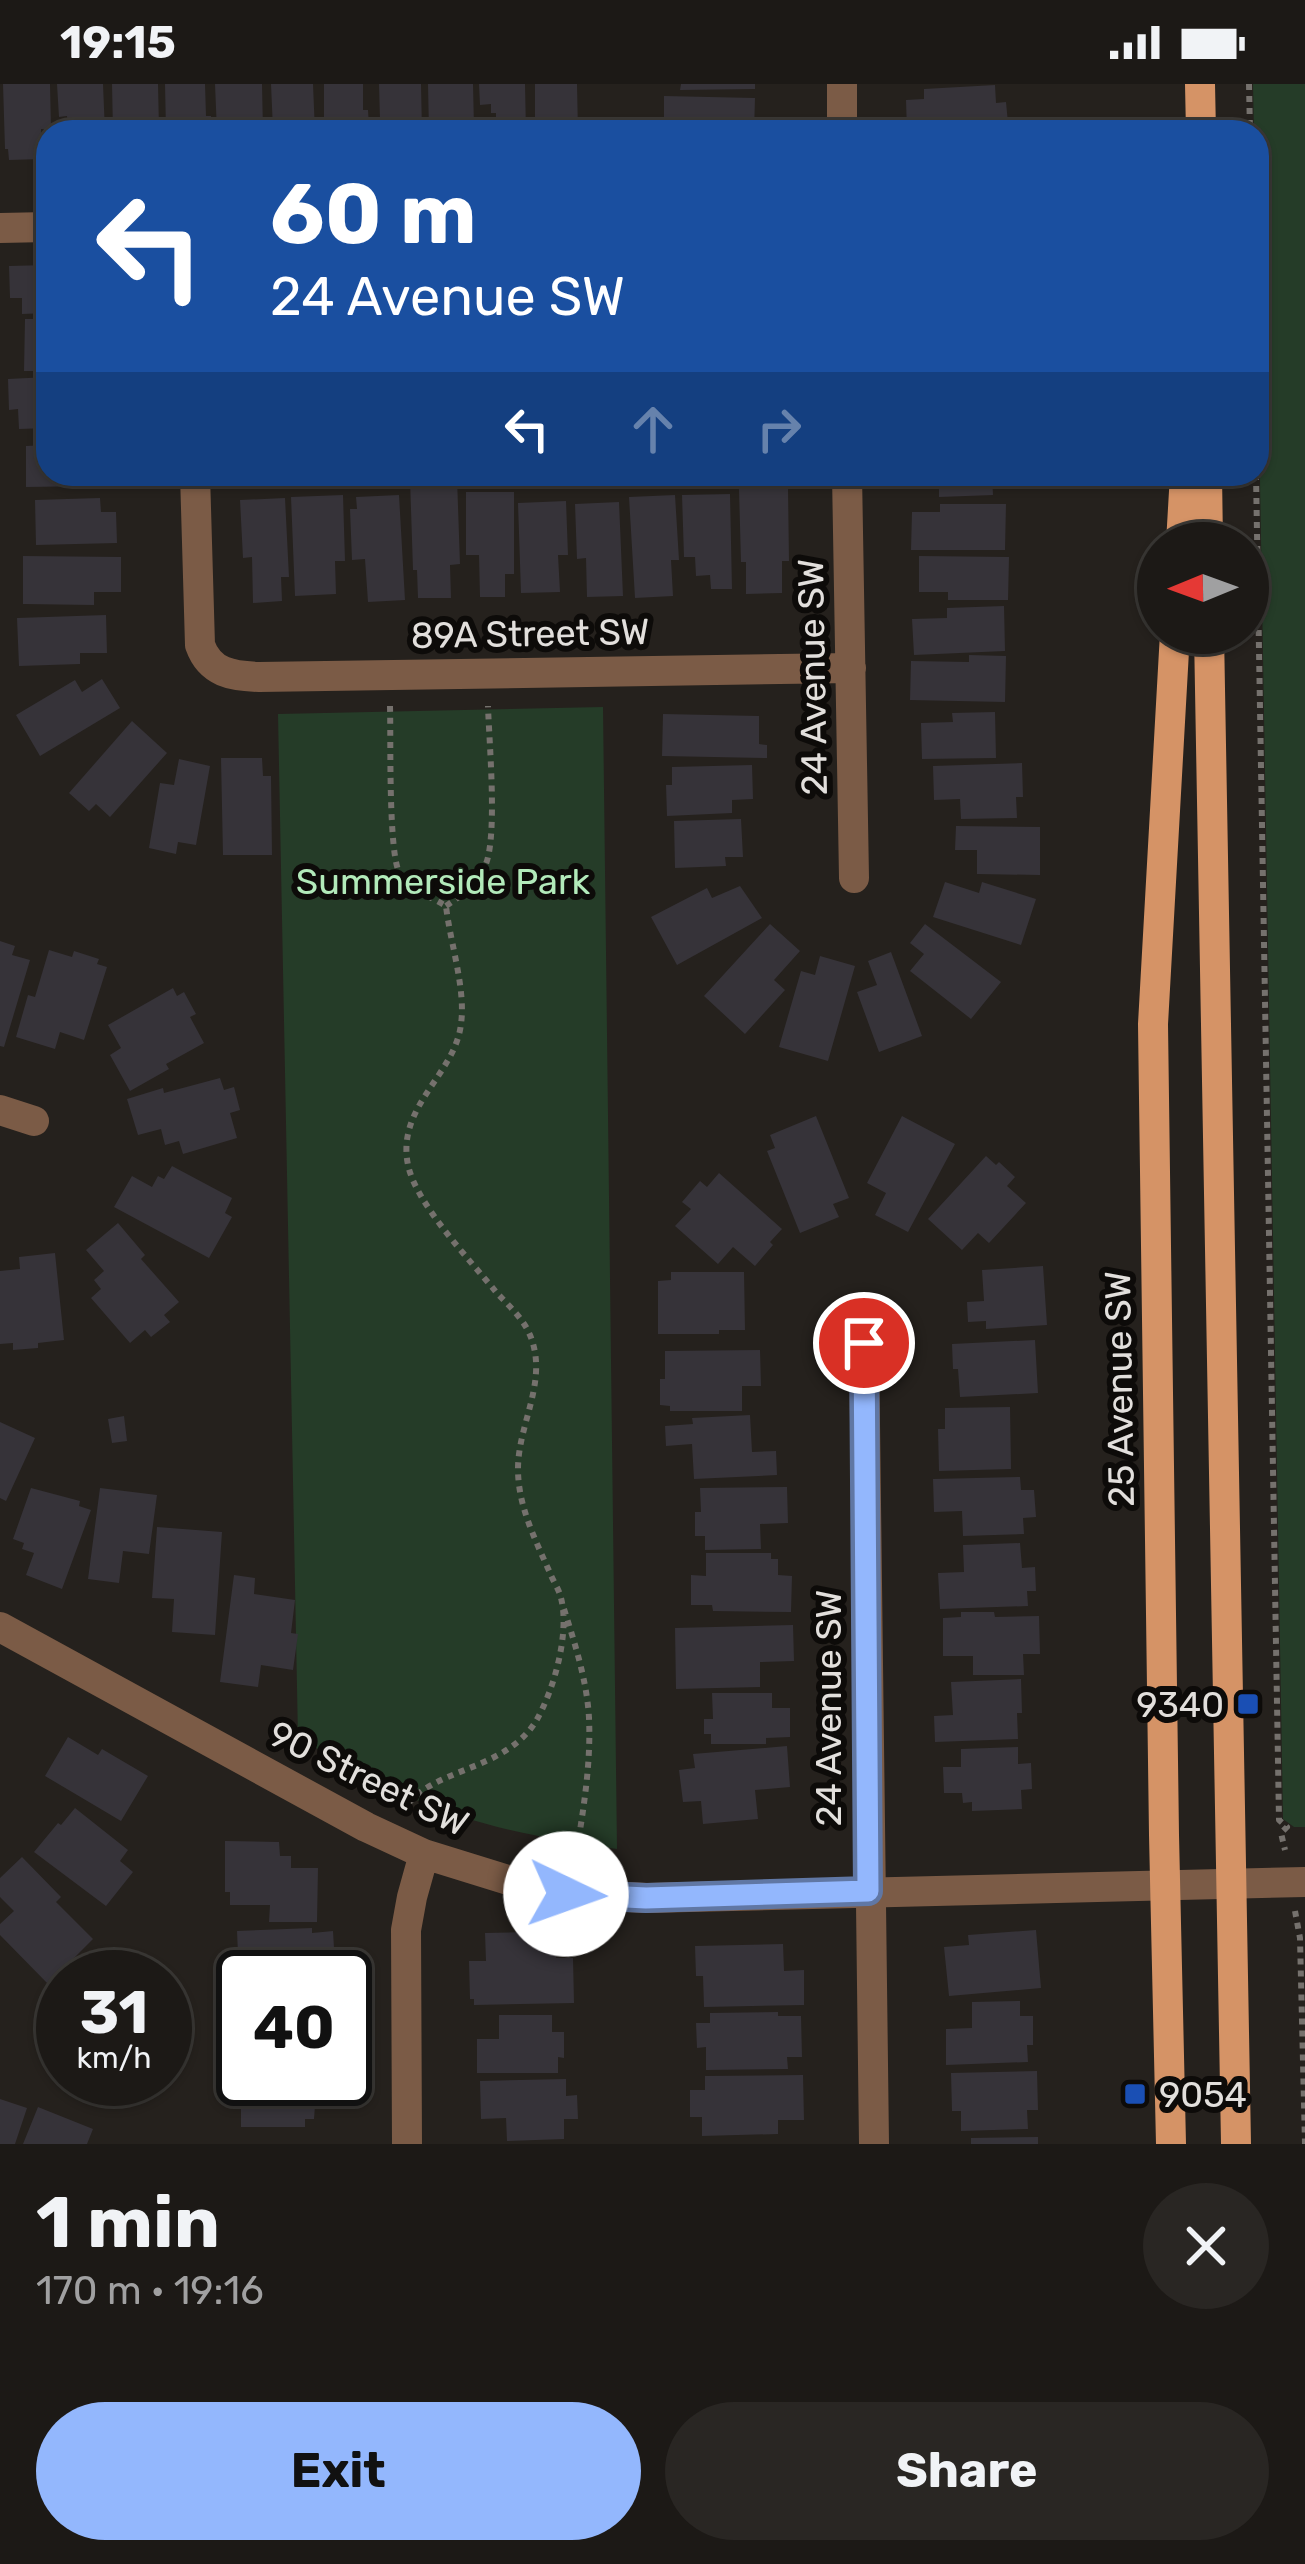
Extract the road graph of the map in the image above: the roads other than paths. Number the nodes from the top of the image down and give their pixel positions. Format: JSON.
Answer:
{"nodes":[{"id":1,"x":842,"y":84,"type":"edge"},
{"id":2,"x":1200,"y":84,"type":"edge"},
{"id":3,"x":842,"y":120,"type":"edge"},
{"id":4,"x":1201,"y":120,"type":"edge"},
{"id":5,"x":0,"y":227,"type":"edge"},
{"id":6,"x":36,"y":227,"type":"edge"},
{"id":7,"x":195,"y":486,"type":"edge"},
{"id":8,"x":847,"y":486,"type":"edge"},
{"id":9,"x":1184,"y":486,"type":"edge"},
{"id":10,"x":1207,"y":486,"type":"edge"},
{"id":11,"x":1182,"y":522,"type":"edge"},
{"id":12,"x":1208,"y":522,"type":"edge"},
{"id":13,"x":1174,"y":654,"type":"edge"},
{"id":14,"x":1209,"y":654,"type":"edge"},
{"id":15,"x":851,"y":668,"type":"junction"},
{"id":16,"x":854,"y":878,"type":"dead end"},
{"id":17,"x":0,"y":1109,"type":"edge"},
{"id":18,"x":34,"y":1121,"type":"dead end"},
{"id":19,"x":864,"y":1343,"type":"dead end"},
{"id":20,"x":0,"y":1627,"type":"edge"},
{"id":21,"x":424,"y":1854,"type":"junction"},
{"id":22,"x":1305,"y":1882,"type":"edge"},
{"id":23,"x":1230,"y":1883,"type":"junction"},
{"id":24,"x":1165,"y":1885,"type":"junction"},
{"id":25,"x":868,"y":1891,"type":"junction"},
{"id":26,"x":407,"y":2144,"type":"edge"},
{"id":27,"x":874,"y":2144,"type":"edge"},
{"id":28,"x":1172,"y":2144,"type":"edge"},
{"id":29,"x":1236,"y":2144,"type":"edge"}],
"edges":[{"from":1,"to":3,"type":"street"},
{"from":2,"to":4,"type":"main road"},
{"from":5,"to":6,"type":"street"},
{"from":7,"to":15,"type":"street","name":"89A Street SW"},
{"from":8,"to":15,"type":"street","name":"24 Avenue SW"},
{"from":9,"to":11,"type":"main road"},
{"from":10,"to":12,"type":"main road"},
{"from":13,"to":24,"type":"main road","name":"25 Avenue SW"},
{"from":14,"to":23,"type":"main road"},
{"from":15,"to":16,"type":"street","name":"24 Avenue SW"},
{"from":17,"to":18,"type":"street"},
{"from":19,"to":25,"type":"street","name":"24 Avenue SW"},
{"from":20,"to":21,"type":"street","name":"90 Street SW"},
{"from":21,"to":25,"type":"street","name":"90 Street SW"},
{"from":21,"to":26,"type":"street"},
{"from":22,"to":23,"type":"street","name":"90 Street SW"},
{"from":23,"to":24,"type":"street","name":"90 Street SW"},
{"from":23,"to":29,"type":"main road"},
{"from":24,"to":25,"type":"street","name":"90 Street SW"},
{"from":24,"to":28,"type":"main road","name":"25 Avenue SW"},
{"from":25,"to":27,"type":"street","name":"24 Avenue SW"}]}
